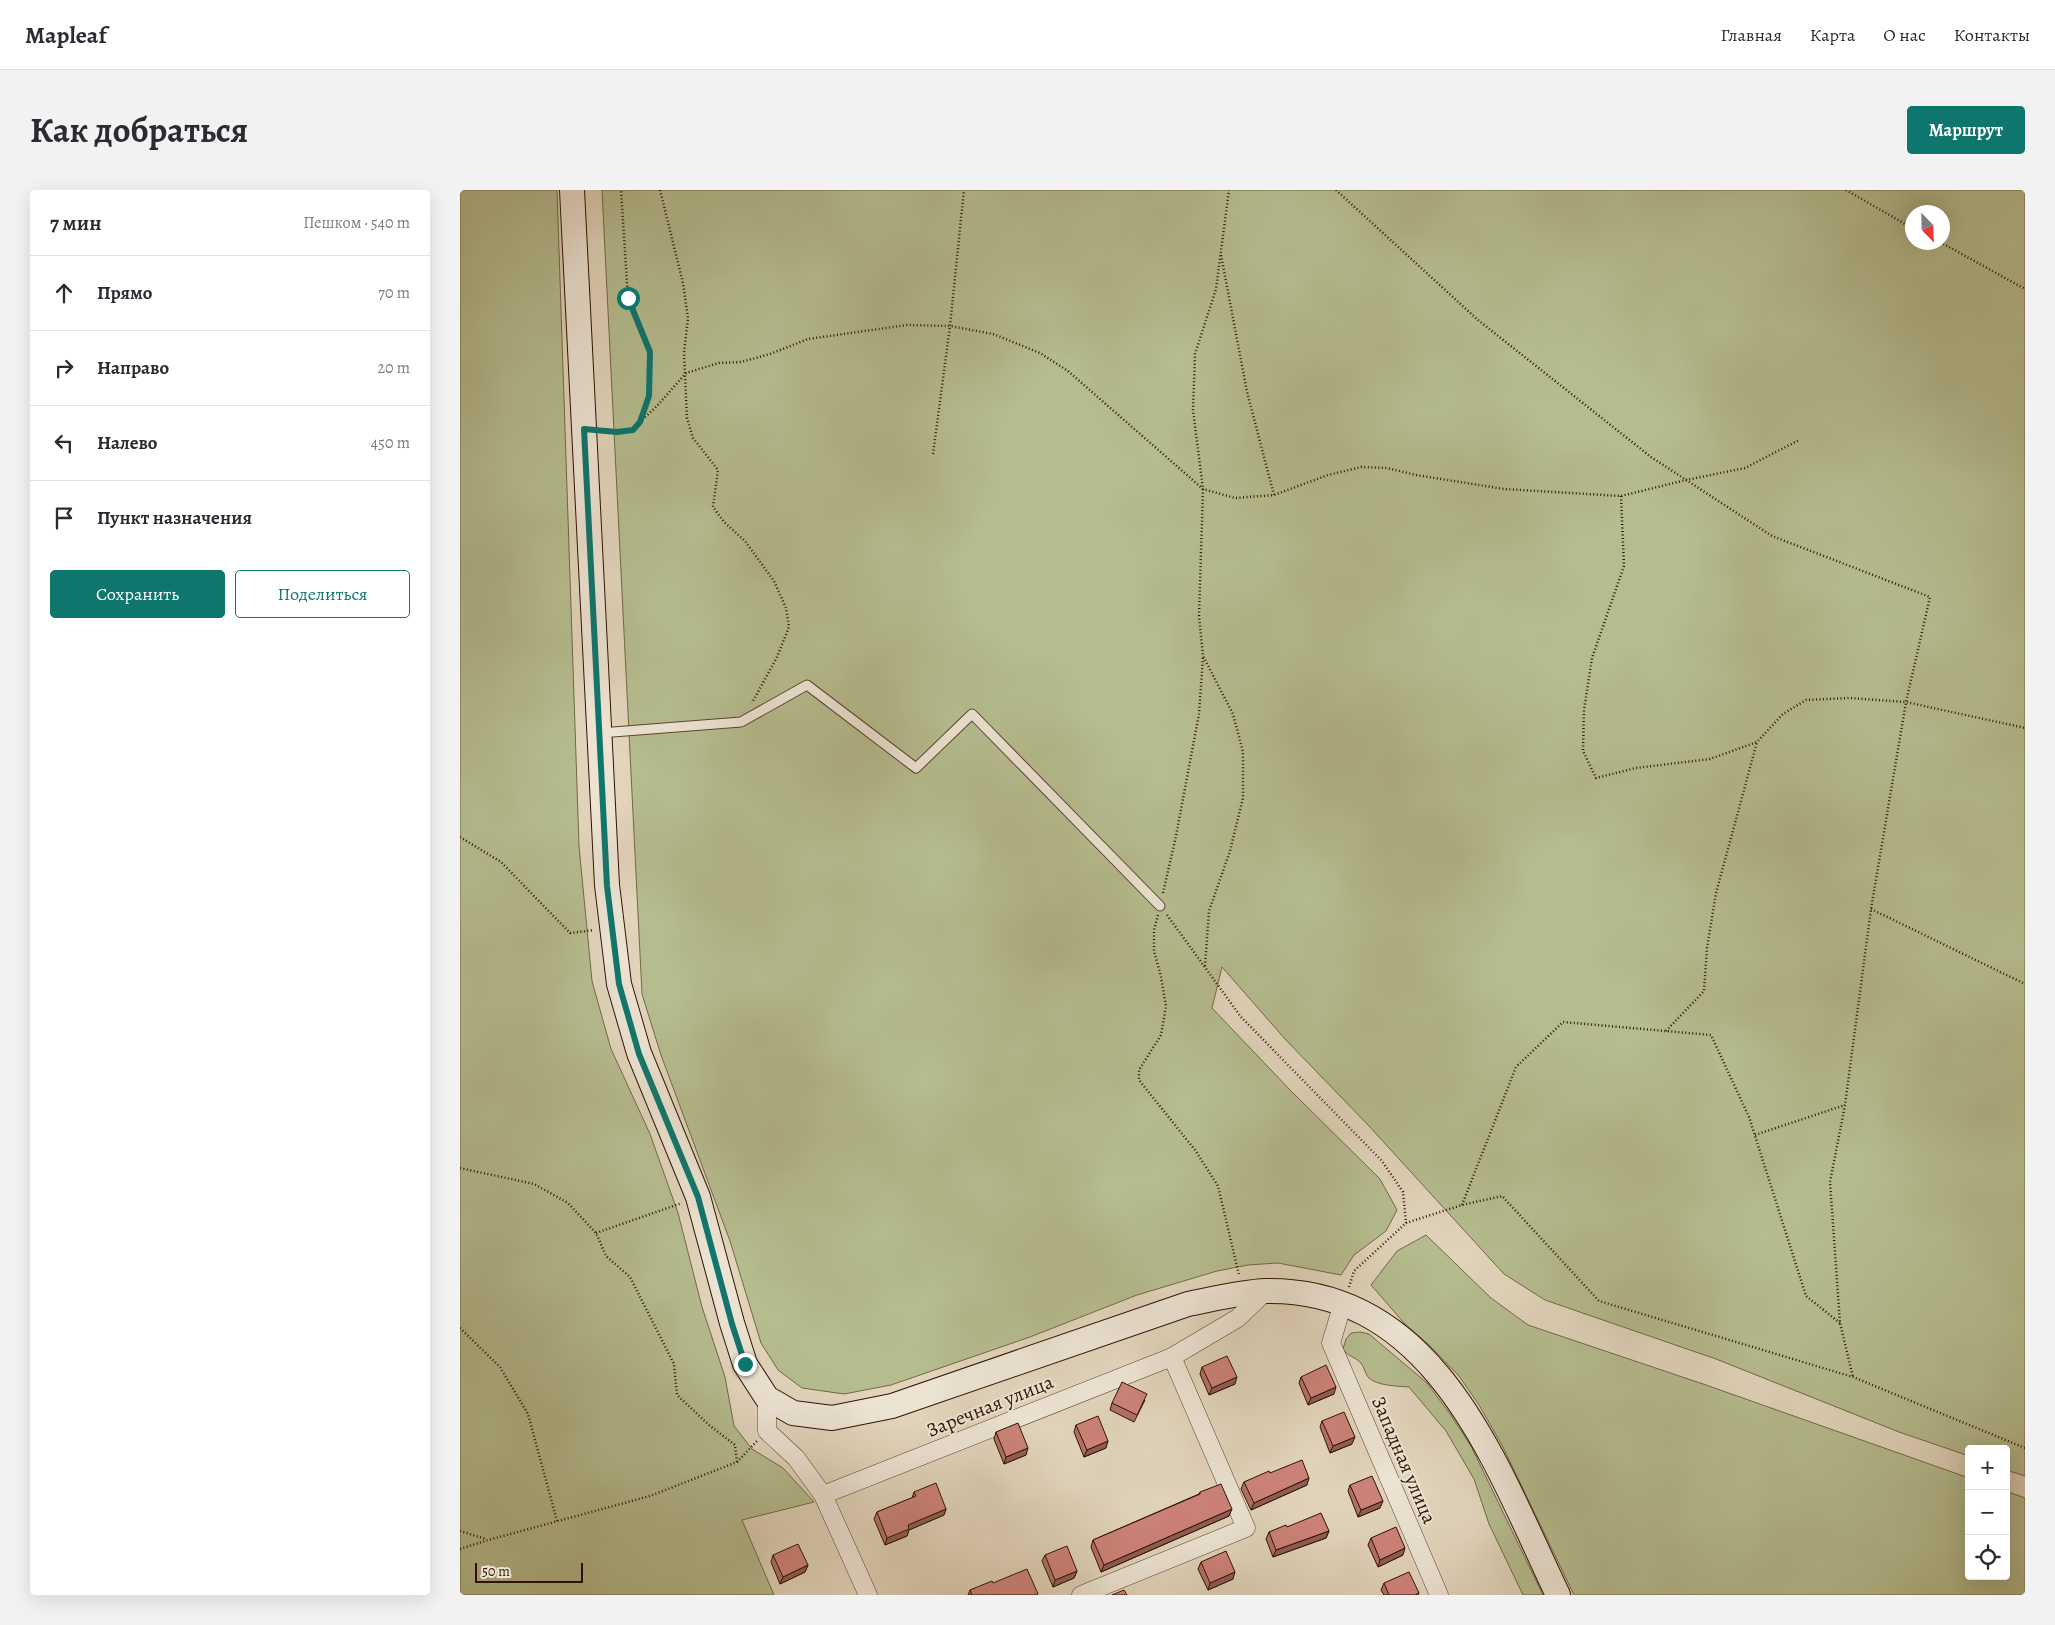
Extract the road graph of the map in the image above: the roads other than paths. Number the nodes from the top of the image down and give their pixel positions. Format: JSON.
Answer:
{"nodes":[{"id":1,"x":572,"y":190,"type":"edge"},
{"id":2,"x":599,"y":733,"type":"junction"},
{"id":3,"x":1160,"y":906,"type":"road end"},
{"id":4,"x":1255,"y":1292,"type":"junction"},
{"id":5,"x":1343,"y":1303,"type":"junction"},
{"id":6,"x":1172,"y":1357,"type":"junction"},
{"id":7,"x":767,"y":1398,"type":"junction"},
{"id":8,"x":823,"y":1495,"type":"junction"},
{"id":9,"x":868,"y":1595,"type":"edge"},
{"id":10,"x":1081,"y":1595,"type":"edge"},
{"id":11,"x":1439,"y":1595,"type":"edge"},
{"id":12,"x":1558,"y":1595,"type":"edge"}],
"edges":[{"from":1,"to":2,"type":"main road"},
{"from":2,"to":3,"type":"lane"},
{"from":2,"to":7,"type":"main road"},
{"from":4,"to":5,"type":"main road"},
{"from":4,"to":6,"type":"street","name":"Заречная улица"},
{"from":4,"to":7,"type":"main road"},
{"from":5,"to":11,"type":"street","name":"Западная улица"},
{"from":5,"to":12,"type":"main road"},
{"from":6,"to":8,"type":"street","name":"Заречная улица"},
{"from":6,"to":10,"type":"street"},
{"from":7,"to":8,"type":"street"},
{"from":8,"to":9,"type":"street"}]}
